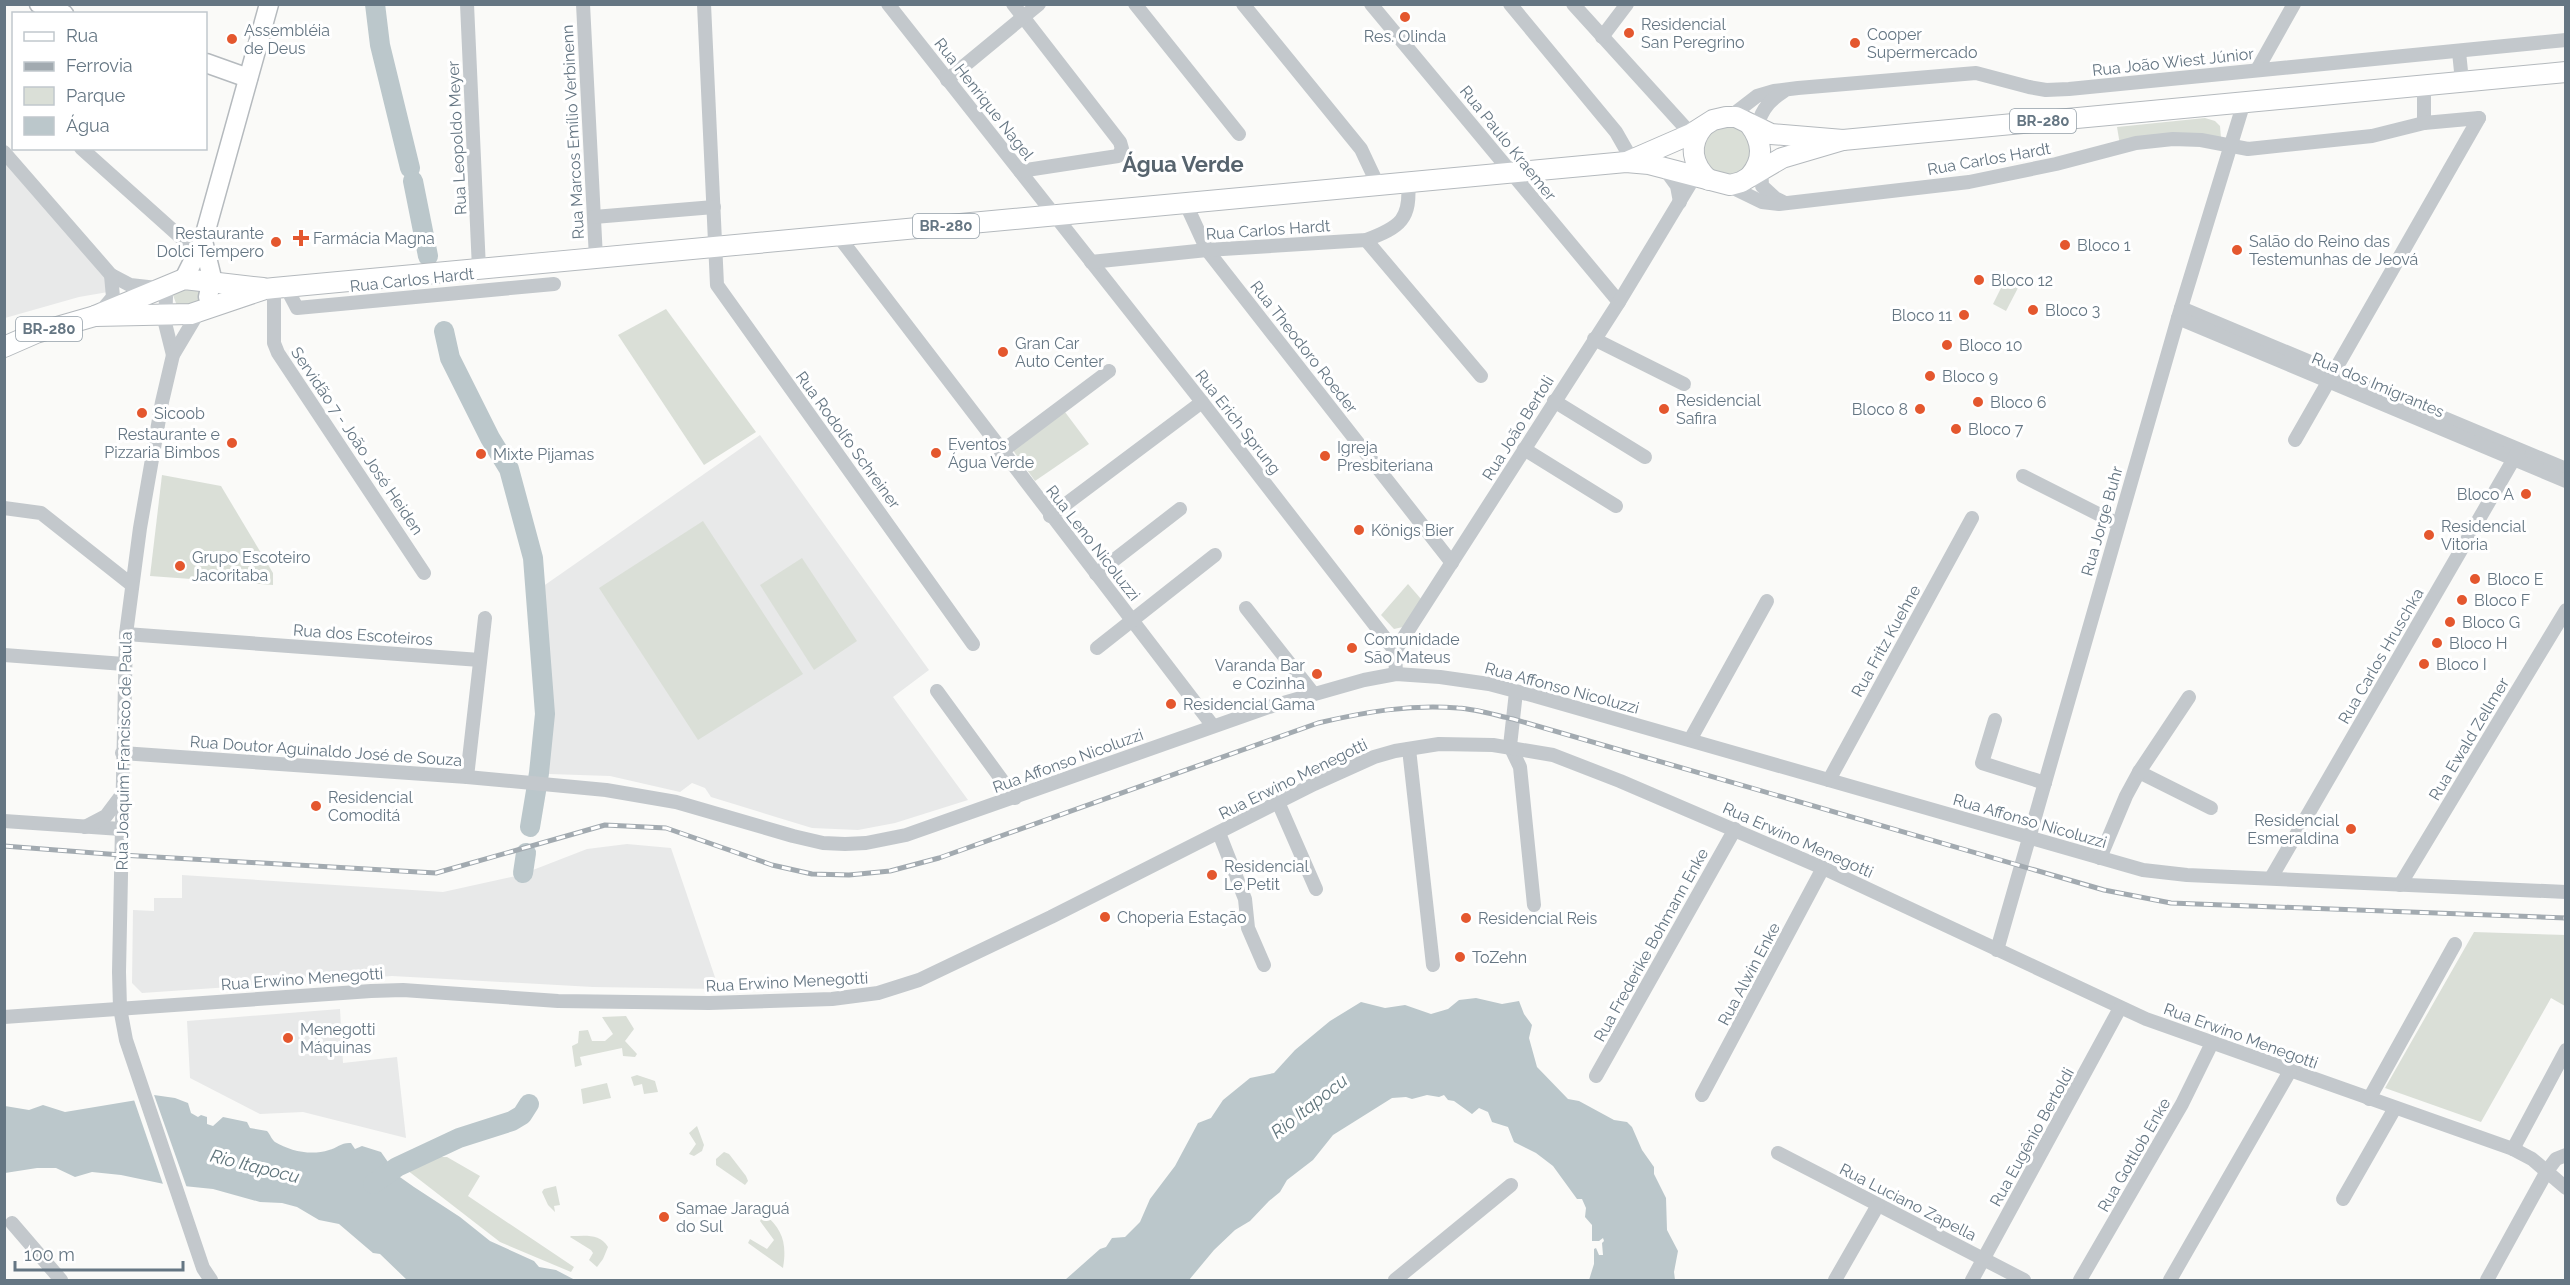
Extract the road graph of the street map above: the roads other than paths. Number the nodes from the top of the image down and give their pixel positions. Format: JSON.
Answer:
{"nodes":[{"id":1,"x":39,"y":4,"type":"edge"},
{"id":2,"x":269,"y":4,"type":"edge"},
{"id":3,"x":467,"y":4,"type":"edge"},
{"id":4,"x":583,"y":4,"type":"edge"},
{"id":5,"x":704,"y":4,"type":"edge"},
{"id":6,"x":888,"y":4,"type":"edge"},
{"id":7,"x":1013,"y":4,"type":"edge"},
{"id":8,"x":1039,"y":4,"type":"edge"},
{"id":9,"x":1135,"y":4,"type":"edge"},
{"id":10,"x":1243,"y":4,"type":"edge"},
{"id":11,"x":1371,"y":4,"type":"edge"},
{"id":12,"x":1510,"y":4,"type":"edge"},
{"id":13,"x":1573,"y":4,"type":"edge"},
{"id":14,"x":1626,"y":4,"type":"edge"},
{"id":15,"x":2294,"y":4,"type":"edge"},
{"id":16,"x":59,"y":12,"type":"edge"},
{"id":17,"x":1023,"y":18,"type":"junction"},
{"id":18,"x":1602,"y":37,"type":"junction"},
{"id":19,"x":2565,"y":40,"type":"edge"},
{"id":20,"x":2459,"y":52,"type":"junction"},
{"id":21,"x":207,"y":63,"type":"edge"},
{"id":22,"x":2258,"y":70,"type":"junction"},
{"id":23,"x":2565,"y":72,"type":"edge"},
{"id":24,"x":248,"y":78,"type":"junction"},
{"id":25,"x":947,"y":80,"type":"junction"},
{"id":26,"x":2462,"y":81,"type":"junction"},
{"id":27,"x":2424,"y":85,"type":"junction"},
{"id":28,"x":1786,"y":89,"type":"junction"},
{"id":29,"x":2244,"y":102,"type":"junction"},
{"id":30,"x":1671,"y":112,"type":"junction"},
{"id":31,"x":1731,"y":116,"type":"junction"},
{"id":32,"x":2424,"y":123,"type":"junction"},
{"id":33,"x":1239,"y":134,"type":"dead end"},
{"id":34,"x":1696,"y":135,"type":"junction"},
{"id":35,"x":1842,"y":140,"type":"junction"},
{"id":36,"x":2229,"y":147,"type":"junction"},
{"id":37,"x":1756,"y":148,"type":"junction"},
{"id":38,"x":83,"y":150,"type":"edge"},
{"id":39,"x":4,"y":152,"type":"edge"},
{"id":40,"x":1660,"y":159,"type":"junction"},
{"id":41,"x":1629,"y":161,"type":"junction"},
{"id":42,"x":1020,"y":171,"type":"junction"},
{"id":43,"x":1511,"y":172,"type":"junction"},
{"id":44,"x":1708,"y":177,"type":"junction"},
{"id":45,"x":1408,"y":182,"type":"junction"},
{"id":46,"x":1377,"y":183,"type":"junction"},
{"id":47,"x":1185,"y":202,"type":"junction"},
{"id":48,"x":1680,"y":202,"type":"junction"},
{"id":49,"x":1787,"y":204,"type":"junction"},
{"id":50,"x":714,"y":207,"type":"junction"},
{"id":51,"x":1054,"y":214,"type":"junction"},
{"id":52,"x":594,"y":216,"type":"junction"},
{"id":53,"x":839,"y":237,"type":"junction"},
{"id":54,"x":1366,"y":240,"type":"junction"},
{"id":55,"x":200,"y":247,"type":"junction"},
{"id":56,"x":715,"y":248,"type":"junction"},
{"id":57,"x":1207,"y":250,"type":"junction"},
{"id":58,"x":596,"y":258,"type":"junction"},
{"id":59,"x":1091,"y":262,"type":"junction"},
{"id":60,"x":479,"y":269,"type":"junction"},
{"id":61,"x":111,"y":275,"type":"junction"},
{"id":62,"x":554,"y":284,"type":"dead end"},
{"id":63,"x":275,"y":288,"type":"junction"},
{"id":64,"x":184,"y":299,"type":"junction"},
{"id":65,"x":1619,"y":302,"type":"junction"},
{"id":66,"x":2180,"y":313,"type":"junction"},
{"id":67,"x":95,"y":315,"type":"junction"},
{"id":68,"x":1596,"y":337,"type":"junction"},
{"id":69,"x":4,"y":347,"type":"edge"},
{"id":70,"x":173,"y":355,"type":"junction"},
{"id":71,"x":1108,"y":370,"type":"dead end"},
{"id":72,"x":1481,"y":376,"type":"dead end"},
{"id":73,"x":2330,"y":377,"type":"junction"},
{"id":74,"x":1686,"y":381,"type":"dead end"},
{"id":75,"x":1554,"y":401,"type":"junction"},
{"id":76,"x":1202,"y":402,"type":"junction"},
{"id":77,"x":2295,"y":440,"type":"dead end"},
{"id":78,"x":1524,"y":449,"type":"junction"},
{"id":79,"x":1001,"y":452,"type":"junction"},
{"id":80,"x":2517,"y":455,"type":"junction"},
{"id":81,"x":1645,"y":457,"type":"dead end"},
{"id":82,"x":2565,"y":469,"type":"edge"},
{"id":83,"x":2023,"y":476,"type":"dead end"},
{"id":84,"x":2565,"y":481,"type":"edge"},
{"id":85,"x":1616,"y":506,"type":"dead end"},
{"id":86,"x":4,"y":507,"type":"edge"},
{"id":87,"x":1180,"y":509,"type":"dead end"},
{"id":88,"x":1050,"y":516,"type":"junction"},
{"id":89,"x":1972,"y":518,"type":"dead end"},
{"id":90,"x":2118,"y":524,"type":"junction"},
{"id":91,"x":1215,"y":555,"type":"dead end"},
{"id":92,"x":1452,"y":563,"type":"junction"},
{"id":93,"x":424,"y":573,"type":"dead end"},
{"id":94,"x":1096,"y":574,"type":"junction"},
{"id":95,"x":132,"y":585,"type":"junction"},
{"id":96,"x":1767,"y":601,"type":"dead end"},
{"id":97,"x":1246,"y":608,"type":"dead end"},
{"id":98,"x":2565,"y":610,"type":"edge"},
{"id":99,"x":485,"y":618,"type":"dead end"},
{"id":100,"x":1132,"y":620,"type":"junction"},
{"id":101,"x":126,"y":634,"type":"junction"},
{"id":102,"x":973,"y":644,"type":"dead end"},
{"id":103,"x":1097,"y":648,"type":"dead end"},
{"id":104,"x":1395,"y":651,"type":"junction"},
{"id":105,"x":4,"y":655,"type":"edge"},
{"id":106,"x":480,"y":660,"type":"junction"},
{"id":107,"x":124,"y":664,"type":"junction"},
{"id":108,"x":1396,"y":674,"type":"junction"},
{"id":109,"x":937,"y":691,"type":"dead end"},
{"id":110,"x":1516,"y":692,"type":"junction"},
{"id":111,"x":1313,"y":693,"type":"junction"},
{"id":112,"x":2189,"y":697,"type":"dead end"},
{"id":113,"x":1995,"y":720,"type":"dead end"},
{"id":114,"x":1213,"y":726,"type":"junction"},
{"id":115,"x":1690,"y":740,"type":"junction"},
{"id":116,"x":1510,"y":746,"type":"junction"},
{"id":117,"x":1409,"y":748,"type":"junction"},
{"id":118,"x":122,"y":753,"type":"junction"},
{"id":119,"x":2139,"y":772,"type":"junction"},
{"id":120,"x":467,"y":777,"type":"junction"},
{"id":121,"x":1829,"y":780,"type":"junction"},
{"id":122,"x":528,"y":782,"type":"joint"},
{"id":123,"x":2045,"y":783,"type":"junction"},
{"id":124,"x":121,"y":796,"type":"junction"},
{"id":125,"x":1015,"y":798,"type":"junction"},
{"id":126,"x":1278,"y":802,"type":"junction"},
{"id":127,"x":2211,"y":808,"type":"dead end"},
{"id":128,"x":4,"y":821,"type":"edge"},
{"id":129,"x":85,"y":827,"type":"junction"},
{"id":130,"x":121,"y":829,"type":"junction"},
{"id":131,"x":1735,"y":830,"type":"junction"},
{"id":132,"x":1220,"y":833,"type":"junction"},
{"id":133,"x":2029,"y":838,"type":"junction"},
{"id":134,"x":2100,"y":858,"type":"junction"},
{"id":135,"x":1823,"y":868,"type":"junction"},
{"id":136,"x":2271,"y":878,"type":"junction"},
{"id":137,"x":2400,"y":885,"type":"junction"},
{"id":138,"x":1317,"y":889,"type":"dead end"},
{"id":139,"x":2565,"y":892,"type":"edge"},
{"id":140,"x":1534,"y":905,"type":"dead end"},
{"id":141,"x":2455,"y":944,"type":"dead end"},
{"id":142,"x":1997,"y":950,"type":"junction"},
{"id":143,"x":1433,"y":964,"type":"dead end"},
{"id":144,"x":1264,"y":965,"type":"dead end"},
{"id":145,"x":120,"y":1008,"type":"junction"},
{"id":146,"x":2120,"y":1008,"type":"junction"},
{"id":147,"x":4,"y":1017,"type":"edge"},
{"id":148,"x":2212,"y":1043,"type":"junction"},
{"id":149,"x":2565,"y":1050,"type":"edge"},
{"id":150,"x":2290,"y":1071,"type":"junction"},
{"id":151,"x":1596,"y":1076,"type":"dead end"},
{"id":152,"x":1702,"y":1095,"type":"dead end"},
{"id":153,"x":2369,"y":1099,"type":"junction"},
{"id":154,"x":2395,"y":1108,"type":"junction"},
{"id":155,"x":2513,"y":1149,"type":"junction"},
{"id":156,"x":1778,"y":1153,"type":"dead end"},
{"id":157,"x":2565,"y":1155,"type":"edge"},
{"id":158,"x":2547,"y":1171,"type":"junction"},
{"id":159,"x":1511,"y":1185,"type":"dead end"},
{"id":160,"x":2565,"y":1188,"type":"edge"},
{"id":161,"x":2343,"y":1199,"type":"dead end"},
{"id":162,"x":1878,"y":1205,"type":"junction"},
{"id":163,"x":12,"y":1223,"type":"dead end"},
{"id":164,"x":1984,"y":1260,"type":"junction"},
{"id":165,"x":61,"y":1281,"type":"edge"},
{"id":166,"x":211,"y":1281,"type":"edge"},
{"id":167,"x":1395,"y":1281,"type":"edge"},
{"id":168,"x":1834,"y":1281,"type":"edge"},
{"id":169,"x":1972,"y":1281,"type":"edge"},
{"id":170,"x":2024,"y":1281,"type":"edge"},
{"id":171,"x":2080,"y":1281,"type":"edge"},
{"id":172,"x":2170,"y":1281,"type":"edge"},
{"id":173,"x":2487,"y":1281,"type":"edge"}],
"edges":[{"from":1,"to":16,"type":"main road"},
{"from":2,"to":24,"type":"main road","name":"Rua Joaquim Francisco de Paula"},
{"from":3,"to":60,"type":"street","name":"Rua Leopoldo Meyer"},
{"from":4,"to":52,"type":"street","name":"Rua Marcos Emílio Verbinenn"},
{"from":5,"to":50,"type":"street","name":"Rua Rodolfo Schreiner"},
{"from":6,"to":25,"type":"street","name":"Rua Henrique Nagel"},
{"from":7,"to":17,"type":"street"},
{"from":8,"to":17,"type":"street"},
{"from":9,"to":33,"type":"street"},
{"from":10,"to":46,"type":"street"},
{"from":11,"to":43,"type":"street","name":"Rua Paulo Kraemer"},
{"from":12,"to":41,"type":"street"},
{"from":13,"to":18,"type":"street"},
{"from":14,"to":18,"type":"street"},
{"from":15,"to":22,"type":"street"},
{"from":17,"to":25,"type":"street"},
{"from":17,"to":42,"type":"street"},
{"from":18,"to":30,"type":"street"},
{"from":19,"to":20,"type":"street","name":"Rua João Wiest Júnior"},
{"from":20,"to":22,"type":"street","name":"Rua João Wiest Júnior"},
{"from":20,"to":26,"type":"street"},
{"from":21,"to":24,"type":"main road"},
{"from":22,"to":28,"type":"street","name":"Rua João Wiest Júnior"},
{"from":23,"to":26,"type":"highway","number":"BR-280"},
{"from":24,"to":55,"type":"main road","name":"Rua Joaquim Francisco de Paula"},
{"from":25,"to":42,"type":"street","name":"Rua Henrique Nagel"},
{"from":26,"to":27,"type":"highway","number":"BR-280"},
{"from":27,"to":29,"type":"highway","number":"BR-280"},
{"from":27,"to":32,"type":"street"},
{"from":28,"to":31,"type":"street","name":"Rua João Wiest Júnior"},
{"from":28,"to":37,"type":"street"},
{"from":29,"to":35,"type":"highway","number":"BR-280"},
{"from":29,"to":36,"type":"street","name":"Rua Jorge Buhr"},
{"from":30,"to":34,"type":"street"},
{"from":30,"to":40,"type":"street"},
{"from":31,"to":34,"type":"highway"},
{"from":31,"to":37,"type":"highway","number":"BR-280"},
{"from":32,"to":36,"type":"street","name":"Rua Carlos Hardt"},
{"from":32,"to":73,"type":"street","name":"Rua Carlos Hardt"},
{"from":34,"to":40,"type":"highway"},
{"from":34,"to":44,"type":"highway"},
{"from":35,"to":37,"type":"highway","number":"BR-280"},
{"from":35,"to":37,"type":"highway","number":"BR-280"},
{"from":36,"to":49,"type":"street","name":"Rua Carlos Hardt"},
{"from":36,"to":66,"type":"street","name":"Rua Jorge Buhr"},
{"from":37,"to":44,"type":"highway","number":"BR-280"},
{"from":37,"to":49,"type":"street"},
{"from":38,"to":55,"type":"street"},
{"from":39,"to":61,"type":"street"},
{"from":40,"to":41,"type":"highway","number":"BR-280"},
{"from":40,"to":44,"type":"highway","number":"BR-280"},
{"from":40,"to":48,"type":"street"},
{"from":41,"to":43,"type":"highway","number":"BR-280"},
{"from":42,"to":51,"type":"street","name":"Rua Henrique Nagel"},
{"from":43,"to":45,"type":"highway","number":"BR-280"},
{"from":43,"to":65,"type":"street","name":"Rua Paulo Kraemer"},
{"from":44,"to":48,"type":"street","name":"Rua João Bertoli"},
{"from":44,"to":49,"type":"street","name":"Rua Carlos Hardt"},
{"from":45,"to":46,"type":"highway","number":"BR-280"},
{"from":45,"to":54,"type":"street","name":"Rua Carlos Hardt"},
{"from":46,"to":47,"type":"highway","number":"BR-280"},
{"from":47,"to":51,"type":"highway","number":"BR-280"},
{"from":47,"to":57,"type":"street","name":"Rua Theodoro Roeder"},
{"from":48,"to":65,"type":"street","name":"Rua João Bertoli"},
{"from":50,"to":52,"type":"street"},
{"from":50,"to":56,"type":"street","name":"Rua Rodolfo Schreiner"},
{"from":51,"to":53,"type":"highway","number":"BR-280"},
{"from":51,"to":59,"type":"street","name":"Rua Erich Sprung"},
{"from":52,"to":58,"type":"street","name":"Rua Marcos Emílio Verbinenn"},
{"from":53,"to":56,"type":"highway","number":"BR-280"},
{"from":53,"to":79,"type":"street","name":"Rua Leno Nicoluzzi"},
{"from":54,"to":57,"type":"street","name":"Rua Carlos Hardt"},
{"from":54,"to":72,"type":"street"},
{"from":55,"to":64,"type":"main road","name":"Rua Joaquim Francisco de Paula"},
{"from":55,"to":64,"type":"main road","name":"Rua Joaquim Francisco de Paula"},
{"from":56,"to":58,"type":"highway","number":"BR-280"},
{"from":56,"to":102,"type":"street","name":"Rua Rodolfo Schreiner"},
{"from":57,"to":59,"type":"street","name":"Rua Carlos Hardt"},
{"from":57,"to":92,"type":"street","name":"Rua Theodoro Roeder"},
{"from":58,"to":60,"type":"highway","number":"BR-280"},
{"from":59,"to":76,"type":"street","name":"Rua Erich Sprung"},
{"from":60,"to":63,"type":"highway","number":"BR-280"},
{"from":61,"to":64,"type":"street"},
{"from":61,"to":67,"type":"street"},
{"from":62,"to":63,"type":"street","name":"Rua Carlos Hardt"},
{"from":63,"to":64,"type":"highway","number":"BR-280"},
{"from":63,"to":64,"type":"highway","number":"BR-280"},
{"from":63,"to":93,"type":"street","name":"Servidão 7 - João José Heiden"},
{"from":64,"to":67,"type":"highway","number":"BR-280"},
{"from":64,"to":67,"type":"highway","number":"BR-280"},
{"from":64,"to":70,"type":"street","name":"Rua Joaquim Francisco de Paula"},
{"from":64,"to":70,"type":"street","name":"Rua Joaquim Francisco de Paula"},
{"from":65,"to":68,"type":"street","name":"Rua João Bertoli"},
{"from":66,"to":73,"type":"street","name":"Rua dos Imigrantes"},
{"from":66,"to":90,"type":"street","name":"Rua Jorge Buhr"},
{"from":67,"to":69,"type":"highway","number":"BR-280"},
{"from":68,"to":74,"type":"street"},
{"from":68,"to":75,"type":"street","name":"Rua João Bertoli"},
{"from":70,"to":95,"type":"street","name":"Rua Joaquim Francisco de Paula"},
{"from":71,"to":79,"type":"street"},
{"from":73,"to":77,"type":"street"},
{"from":73,"to":80,"type":"street","name":"Rua dos Imigrantes"},
{"from":75,"to":78,"type":"street","name":"Rua João Bertoli"},
{"from":75,"to":81,"type":"street"},
{"from":76,"to":88,"type":"street"},
{"from":76,"to":104,"type":"street","name":"Rua Erich Sprung"},
{"from":78,"to":85,"type":"street"},
{"from":78,"to":92,"type":"street","name":"Rua João Bertoli"},
{"from":79,"to":88,"type":"street","name":"Rua Leno Nicoluzzi"},
{"from":80,"to":82,"type":"street","name":"Rua dos Imigrantes"},
{"from":80,"to":84,"type":"street","name":"Rua dos Imigrantes"},
{"from":80,"to":136,"type":"street","name":"Rua Carlos Hruschka"},
{"from":83,"to":90,"type":"street"},
{"from":86,"to":95,"type":"street"},
{"from":87,"to":94,"type":"street"},
{"from":88,"to":94,"type":"street","name":"Rua Leno Nicoluzzi"},
{"from":89,"to":121,"type":"street","name":"Rua Fritz Kuehne"},
{"from":90,"to":123,"type":"street","name":"Rua Jorge Buhr"},
{"from":91,"to":100,"type":"street"},
{"from":92,"to":104,"type":"street","name":"Rua João Bertoli"},
{"from":94,"to":100,"type":"street","name":"Rua Leno Nicoluzzi"},
{"from":95,"to":101,"type":"street","name":"Rua Joaquim Francisco de Paula"},
{"from":96,"to":115,"type":"street"},
{"from":97,"to":111,"type":"street"},
{"from":98,"to":137,"type":"street","name":"Rua Ewald Zellmer"},
{"from":99,"to":106,"type":"street"},
{"from":100,"to":103,"type":"street"},
{"from":100,"to":114,"type":"street","name":"Rua Leno Nicoluzzi"},
{"from":101,"to":106,"type":"street","name":"Rua dos Escoteiros"},
{"from":101,"to":107,"type":"street","name":"Rua Joaquim Francisco de Paula"},
{"from":104,"to":108,"type":"street"},
{"from":105,"to":107,"type":"street"},
{"from":106,"to":120,"type":"street"},
{"from":107,"to":118,"type":"street","name":"Rua Joaquim Francisco de Paula"},
{"from":108,"to":110,"type":"street","name":"Rua Affonso Nicoluzzi"},
{"from":108,"to":111,"type":"street","name":"Rua Affonso Nicoluzzi"},
{"from":109,"to":125,"type":"street"},
{"from":110,"to":115,"type":"street","name":"Rua Affonso Nicoluzzi"},
{"from":110,"to":116,"type":"street"},
{"from":111,"to":114,"type":"street","name":"Rua Affonso Nicoluzzi"},
{"from":112,"to":119,"type":"street"},
{"from":113,"to":123,"type":"street"},
{"from":114,"to":125,"type":"street","name":"Rua Affonso Nicoluzzi"},
{"from":115,"to":121,"type":"street","name":"Rua Affonso Nicoluzzi"},
{"from":116,"to":117,"type":"street","name":"Rua Erwino Menegotti"},
{"from":116,"to":131,"type":"street","name":"Rua Erwino Menegotti"},
{"from":116,"to":140,"type":"street"},
{"from":117,"to":126,"type":"street","name":"Rua Erwino Menegotti"},
{"from":117,"to":143,"type":"street"},
{"from":118,"to":120,"type":"street","name":"Rua Doutor Aguinaldo José de Souza"},
{"from":118,"to":124,"type":"street","name":"Rua Joaquim Francisco de Paula"},
{"from":119,"to":127,"type":"street"},
{"from":119,"to":134,"type":"street"},
{"from":120,"to":122,"type":"street","name":"Rua Doutor Aguinaldo José de Souza"},
{"from":121,"to":133,"type":"street","name":"Rua Affonso Nicoluzzi"},
{"from":122,"to":125,"type":"street","name":"Rua Affonso Nicoluzzi"},
{"from":123,"to":133,"type":"street","name":"Rua Jorge Buhr"},
{"from":124,"to":129,"type":"street"},
{"from":124,"to":130,"type":"street","name":"Rua Joaquim Francisco de Paula"},
{"from":126,"to":132,"type":"street","name":"Rua Erwino Menegotti"},
{"from":126,"to":138,"type":"street"},
{"from":128,"to":129,"type":"street"},
{"from":129,"to":130,"type":"street"},
{"from":130,"to":145,"type":"street","name":"Rua Joaquim Francisco de Paula"},
{"from":131,"to":135,"type":"street","name":"Rua Erwino Menegotti"},
{"from":131,"to":151,"type":"street","name":"Rua Frederike Bohmann Enke"},
{"from":132,"to":144,"type":"street"},
{"from":132,"to":145,"type":"street","name":"Rua Erwino Menegotti"},
{"from":133,"to":134,"type":"street","name":"Rua Affonso Nicoluzzi"},
{"from":133,"to":142,"type":"street","name":"Rua Jorge Buhr"},
{"from":134,"to":136,"type":"street","name":"Rua Affonso Nicoluzzi"},
{"from":135,"to":142,"type":"street","name":"Rua Erwino Menegotti"},
{"from":135,"to":152,"type":"street","name":"Rua Alwin Enke"},
{"from":136,"to":137,"type":"street","name":"Rua Affonso Nicoluzzi"},
{"from":137,"to":139,"type":"street","name":"Rua Affonso Nicoluzzi"},
{"from":141,"to":153,"type":"street"},
{"from":142,"to":146,"type":"street","name":"Rua Erwino Menegotti"},
{"from":145,"to":147,"type":"street","name":"Rua Erwino Menegotti"},
{"from":145,"to":166,"type":"street","name":"Rua Joaquim Francisco de Paula"},
{"from":146,"to":148,"type":"street","name":"Rua Erwino Menegotti"},
{"from":146,"to":164,"type":"street","name":"Rua Eugênio Bertoldi"},
{"from":148,"to":150,"type":"street","name":"Rua Erwino Menegotti"},
{"from":148,"to":171,"type":"street","name":"Rua Gottlob Enke"},
{"from":149,"to":155,"type":"street"},
{"from":150,"to":153,"type":"street","name":"Rua Erwino Menegotti"},
{"from":150,"to":172,"type":"street"},
{"from":153,"to":154,"type":"street","name":"Rua Erwino Menegotti"},
{"from":154,"to":155,"type":"street","name":"Rua Erwino Menegotti"},
{"from":154,"to":161,"type":"street"},
{"from":155,"to":158,"type":"street","name":"Rua Erwino Menegotti"},
{"from":156,"to":162,"type":"street","name":"Rua Luciano Zapella"},
{"from":157,"to":158,"type":"street"},
{"from":158,"to":160,"type":"street","name":"Rua Erwino Menegotti"},
{"from":158,"to":173,"type":"street"},
{"from":159,"to":167,"type":"street"},
{"from":162,"to":164,"type":"street","name":"Rua Luciano Zapella"},
{"from":162,"to":168,"type":"street"},
{"from":163,"to":165,"type":"street"},
{"from":164,"to":169,"type":"street","name":"Rua Eugênio Bertoldi"},
{"from":164,"to":170,"type":"street","name":"Rua Luciano Zapella"}]}
